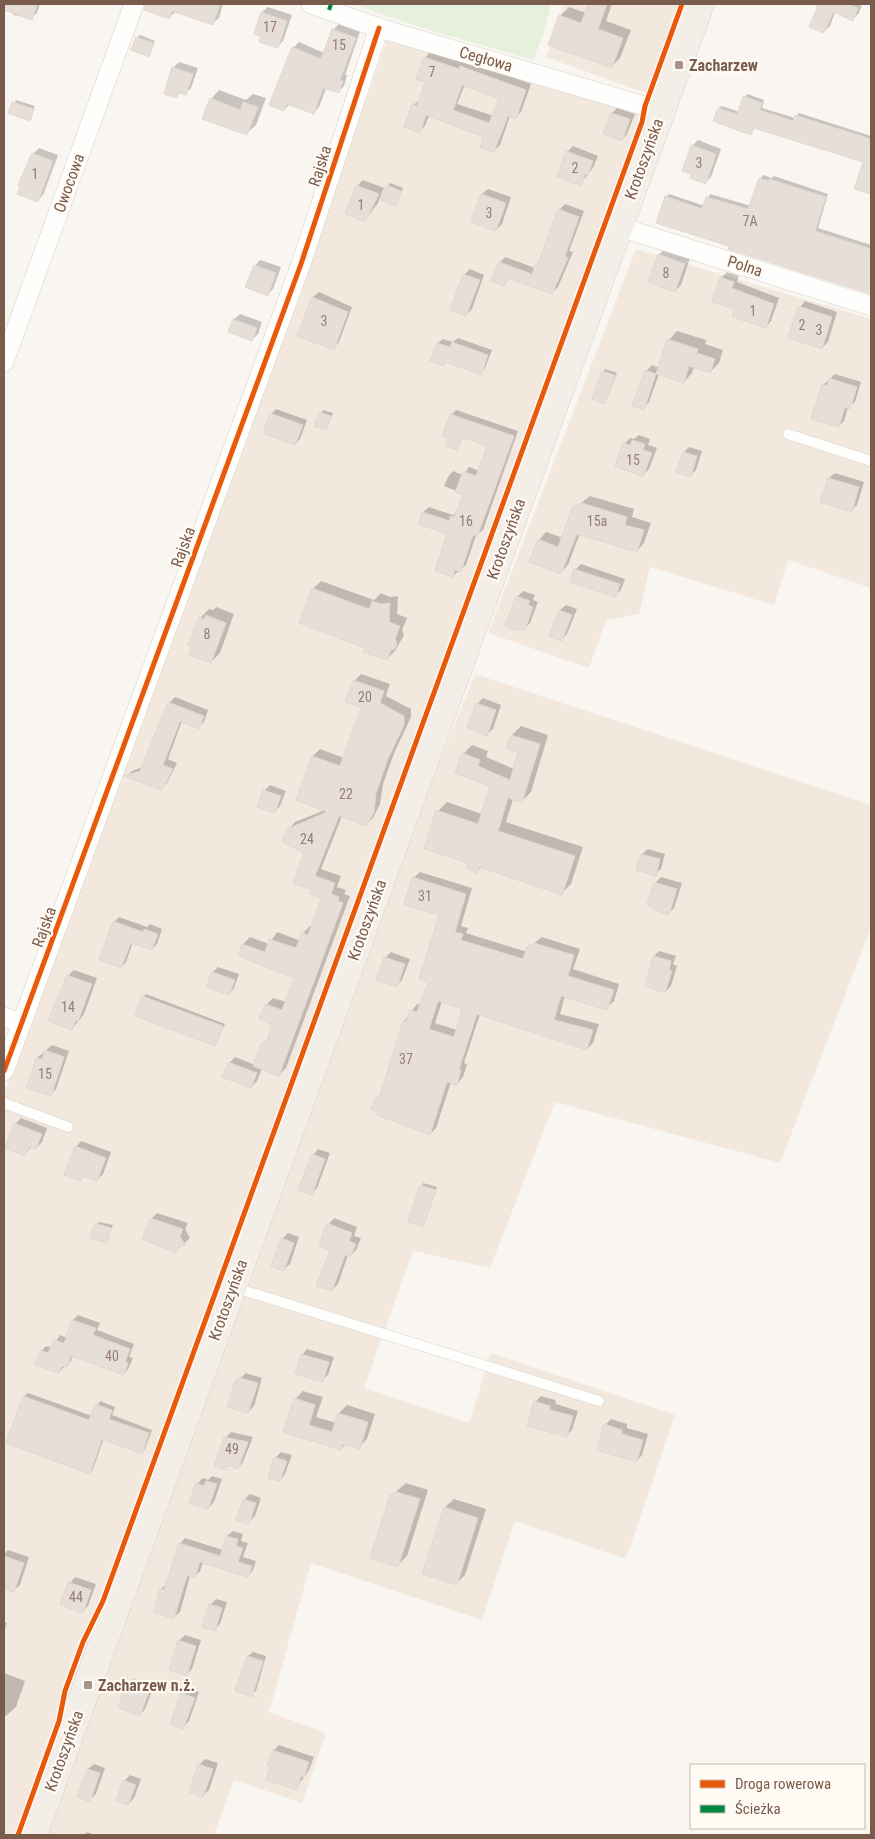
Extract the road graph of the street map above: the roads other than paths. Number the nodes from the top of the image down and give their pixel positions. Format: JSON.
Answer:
{"nodes":[{"id":1,"x":134,"y":4,"type":"edge"},
{"id":2,"x":311,"y":4,"type":"edge"},
{"id":3,"x":700,"y":4,"type":"edge"},
{"id":4,"x":330,"y":7,"type":"edge"},
{"id":5,"x":378,"y":28,"type":"junction"},
{"id":6,"x":662,"y":111,"type":"junction"},
{"id":7,"x":620,"y":226,"type":"junction"},
{"id":8,"x":871,"y":306,"type":"edge"},
{"id":9,"x":4,"y":362,"type":"edge"},
{"id":10,"x":788,"y":434,"type":"dead end"},
{"id":11,"x":871,"y":461,"type":"edge"},
{"id":12,"x":4,"y":1016,"type":"edge"},
{"id":13,"x":22,"y":1023,"type":"junction"},
{"id":14,"x":4,"y":1071,"type":"edge"},
{"id":15,"x":4,"y":1103,"type":"edge"},
{"id":16,"x":68,"y":1127,"type":"dead end"},
{"id":17,"x":232,"y":1287,"type":"junction"},
{"id":18,"x":599,"y":1401,"type":"dead end"},
{"id":19,"x":33,"y":1835,"type":"edge"}],
"edges":[{"from":1,"to":9,"type":"street","name":"Owocowa"},
{"from":2,"to":4,"type":"street","name":"Cegłowa"},
{"from":3,"to":6,"type":"main road","name":"Krotoszyńska"},
{"from":4,"to":5,"type":"street","name":"Cegłowa"},
{"from":5,"to":6,"type":"street","name":"Cegłowa"},
{"from":5,"to":13,"type":"street","name":"Rajska"},
{"from":6,"to":7,"type":"main road","name":"Krotoszyńska"},
{"from":7,"to":8,"type":"street","name":"Polna"},
{"from":7,"to":17,"type":"main road","name":"Krotoszyńska"},
{"from":10,"to":11,"type":"lane"},
{"from":12,"to":13,"type":"street"},
{"from":13,"to":14,"type":"street","name":"Rajska"},
{"from":15,"to":16,"type":"lane"},
{"from":17,"to":18,"type":"lane"},
{"from":17,"to":19,"type":"main road","name":"Krotoszyńska"}]}
